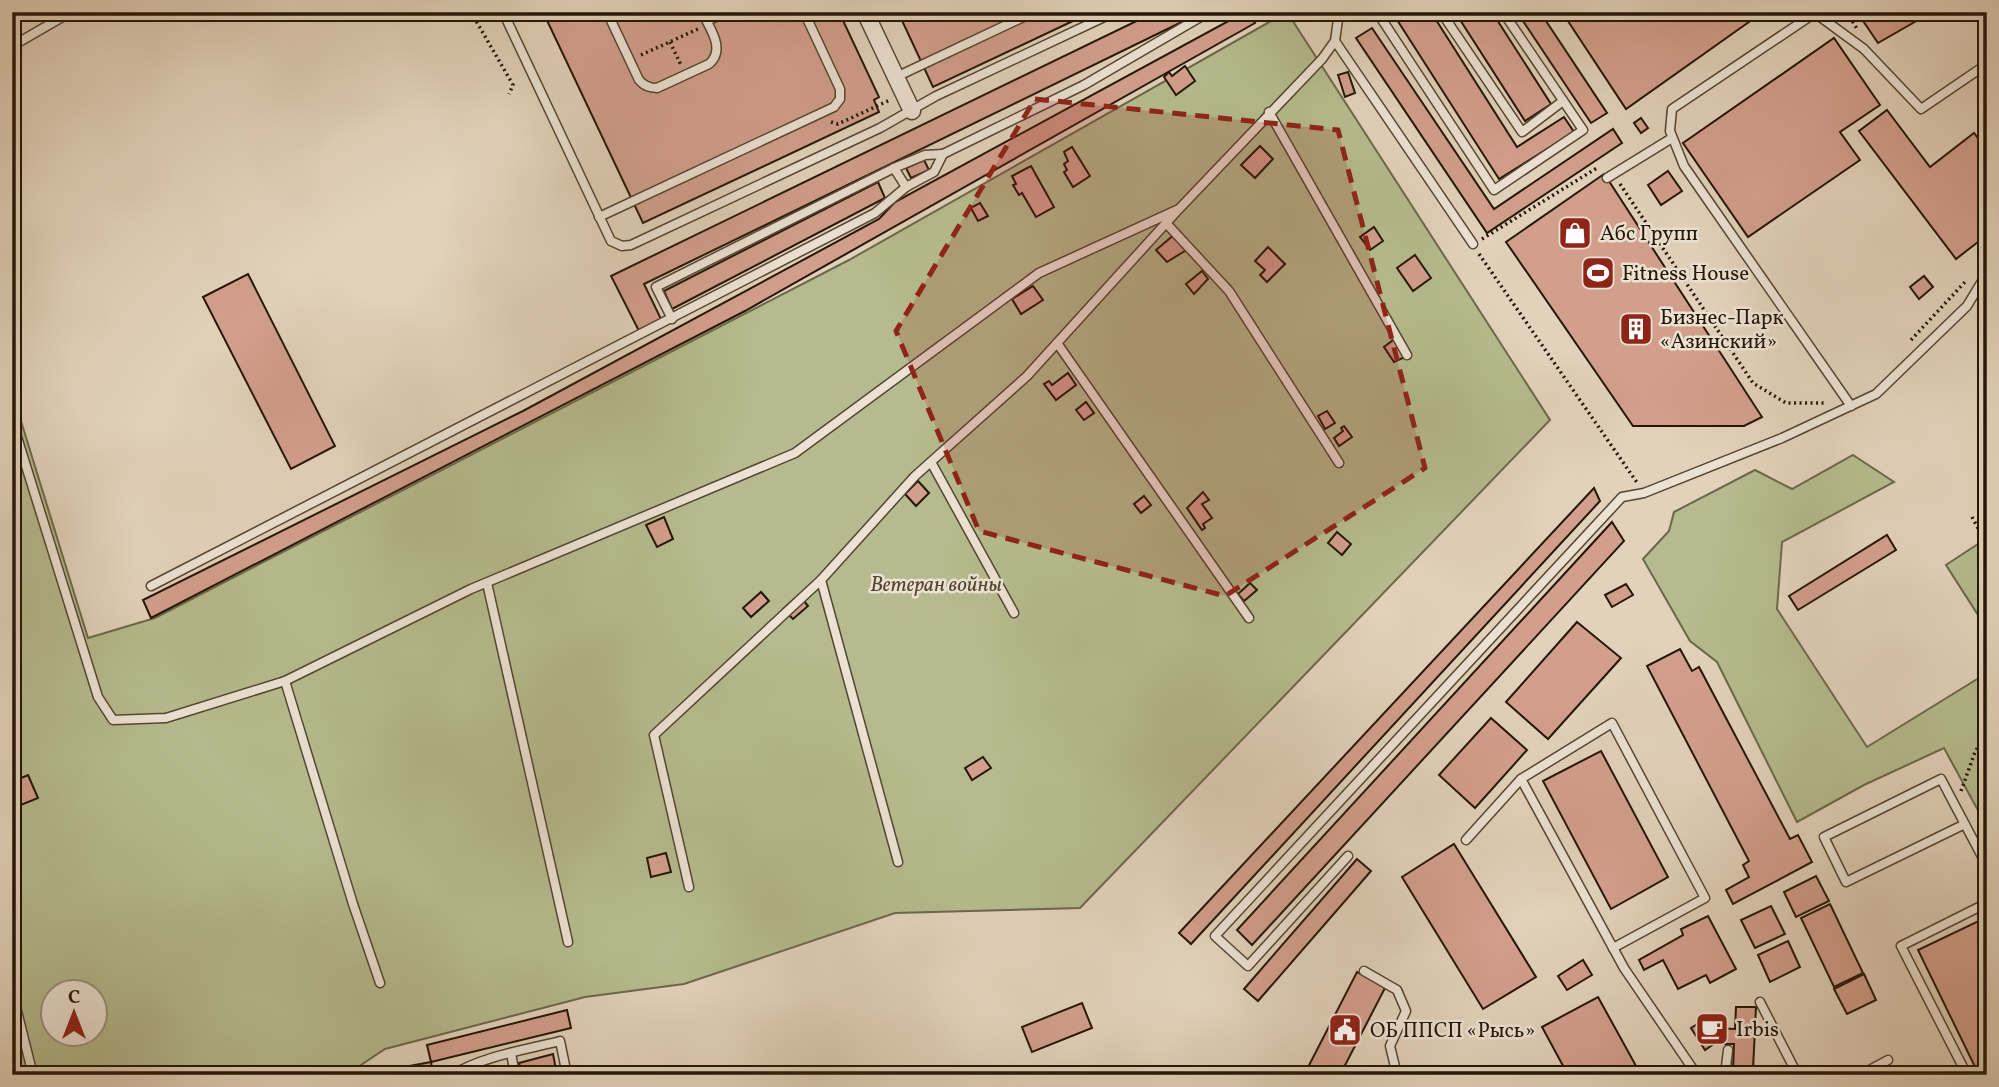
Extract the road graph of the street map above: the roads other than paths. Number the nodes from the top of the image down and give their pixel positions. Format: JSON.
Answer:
{"nodes":[{"id":1,"x":71,"y":12,"type":"edge"},
{"id":2,"x":503,"y":12,"type":"edge"},
{"id":3,"x":607,"y":12,"type":"edge"},
{"id":4,"x":702,"y":12,"type":"edge"},
{"id":5,"x":726,"y":12,"type":"edge"},
{"id":6,"x":804,"y":12,"type":"edge"},
{"id":7,"x":865,"y":12,"type":"edge"},
{"id":8,"x":1034,"y":12,"type":"edge"},
{"id":9,"x":1115,"y":12,"type":"edge"},
{"id":10,"x":1209,"y":12,"type":"edge"},
{"id":11,"x":1339,"y":12,"type":"edge"},
{"id":12,"x":1377,"y":12,"type":"edge"},
{"id":13,"x":1441,"y":12,"type":"edge"},
{"id":14,"x":1503,"y":12,"type":"edge"},
{"id":15,"x":707,"y":23,"type":"junction"},
{"id":16,"x":1335,"y":41,"type":"junction"},
{"id":17,"x":14,"y":45,"type":"dead end"},
{"id":18,"x":1987,"y":64,"type":"edge"},
{"id":19,"x":896,"y":77,"type":"junction"},
{"id":20,"x":1563,"y":101,"type":"junction"},
{"id":21,"x":912,"y":111,"type":"junction"},
{"id":22,"x":1269,"y":113,"type":"junction"},
{"id":23,"x":1672,"y":138,"type":"junction"},
{"id":24,"x":943,"y":154,"type":"junction"},
{"id":25,"x":894,"y":168,"type":"junction"},
{"id":26,"x":1610,"y":176,"type":"road end"},
{"id":27,"x":906,"y":187,"type":"junction"},
{"id":28,"x":1179,"y":208,"type":"junction"},
{"id":29,"x":599,"y":217,"type":"junction"},
{"id":30,"x":1166,"y":223,"type":"junction"},
{"id":31,"x":1472,"y":244,"type":"road end"},
{"id":32,"x":1987,"y":273,"type":"edge"},
{"id":33,"x":671,"y":319,"type":"junction"},
{"id":34,"x":1057,"y":343,"type":"junction"},
{"id":35,"x":1407,"y":355,"type":"dead end"},
{"id":36,"x":1851,"y":406,"type":"junction"},
{"id":37,"x":12,"y":421,"type":"edge"},
{"id":38,"x":931,"y":462,"type":"junction"},
{"id":39,"x":1339,"y":463,"type":"dead end"},
{"id":40,"x":821,"y":580,"type":"junction"},
{"id":41,"x":487,"y":583,"type":"junction"},
{"id":42,"x":151,"y":586,"type":"dead end"},
{"id":43,"x":1014,"y":613,"type":"dead end"},
{"id":44,"x":1249,"y":618,"type":"dead end"},
{"id":45,"x":285,"y":681,"type":"junction"},
{"id":46,"x":1521,"y":779,"type":"junction"},
{"id":47,"x":1965,"y":824,"type":"junction"},
{"id":48,"x":1466,"y":840,"type":"dead end"},
{"id":49,"x":1348,"y":856,"type":"dead end"},
{"id":50,"x":898,"y":862,"type":"dead end"},
{"id":51,"x":1987,"y":866,"type":"edge"},
{"id":52,"x":689,"y":887,"type":"dead end"},
{"id":53,"x":1987,"y":903,"type":"edge"},
{"id":54,"x":568,"y":942,"type":"dead end"},
{"id":55,"x":1613,"y":948,"type":"junction"},
{"id":56,"x":1364,"y":971,"type":"dead end"},
{"id":57,"x":380,"y":983,"type":"dead end"},
{"id":58,"x":12,"y":991,"type":"edge"},
{"id":59,"x":1760,"y":1002,"type":"dead end"},
{"id":60,"x":1728,"y":1050,"type":"dead end"},
{"id":61,"x":511,"y":1053,"type":"junction"},
{"id":62,"x":1888,"y":1060,"type":"dead end"},
{"id":63,"x":33,"y":1075,"type":"edge"},
{"id":64,"x":452,"y":1075,"type":"edge"},
{"id":65,"x":515,"y":1075,"type":"edge"},
{"id":66,"x":566,"y":1075,"type":"edge"},
{"id":67,"x":1397,"y":1075,"type":"edge"},
{"id":68,"x":1697,"y":1075,"type":"edge"},
{"id":69,"x":1725,"y":1075,"type":"edge"},
{"id":70,"x":1790,"y":1075,"type":"edge"},
{"id":71,"x":1860,"y":1075,"type":"edge"},
{"id":72,"x":1967,"y":1075,"type":"edge"}],
"edges":[{"from":1,"to":17,"type":"lane"},
{"from":2,"to":29,"type":"lane"},
{"from":3,"to":15,"type":"lane"},
{"from":4,"to":15,"type":"lane"},
{"from":5,"to":15,"type":"lane"},
{"from":6,"to":29,"type":"lane"},
{"from":7,"to":19,"type":"street"},
{"from":8,"to":19,"type":"lane"},
{"from":9,"to":21,"type":"lane"},
{"from":10,"to":24,"type":"lane"},
{"from":11,"to":16,"type":"lane"},
{"from":12,"to":20,"type":"lane"},
{"from":13,"to":20,"type":"lane"},
{"from":14,"to":20,"type":"lane"},
{"from":16,"to":22,"type":"lane"},
{"from":16,"to":31,"type":"lane"},
{"from":18,"to":23,"type":"lane"},
{"from":19,"to":21,"type":"street"},
{"from":21,"to":29,"type":"lane"},
{"from":22,"to":28,"type":"lane"},
{"from":22,"to":35,"type":"lane"},
{"from":23,"to":26,"type":"lane"},
{"from":23,"to":36,"type":"lane"},
{"from":24,"to":25,"type":"lane"},
{"from":24,"to":27,"type":"lane"},
{"from":25,"to":27,"type":"lane"},
{"from":25,"to":33,"type":"lane"},
{"from":27,"to":33,"type":"lane"},
{"from":28,"to":30,"type":"lane"},
{"from":28,"to":41,"type":"lane"},
{"from":30,"to":34,"type":"lane"},
{"from":30,"to":39,"type":"lane"},
{"from":32,"to":36,"type":"lane"},
{"from":33,"to":42,"type":"lane"},
{"from":34,"to":38,"type":"lane"},
{"from":34,"to":44,"type":"lane"},
{"from":36,"to":49,"type":"lane"},
{"from":37,"to":45,"type":"lane"},
{"from":38,"to":40,"type":"lane"},
{"from":38,"to":43,"type":"lane"},
{"from":40,"to":50,"type":"lane"},
{"from":40,"to":52,"type":"lane"},
{"from":41,"to":45,"type":"lane"},
{"from":41,"to":54,"type":"lane"},
{"from":45,"to":57,"type":"lane"},
{"from":46,"to":48,"type":"lane"},
{"from":46,"to":55,"type":"lane"},
{"from":46,"to":55,"type":"lane"},
{"from":47,"to":47,"type":"lane"},
{"from":47,"to":51,"type":"lane"},
{"from":53,"to":72,"type":"lane"},
{"from":55,"to":68,"type":"lane"},
{"from":56,"to":67,"type":"lane"},
{"from":58,"to":63,"type":"lane"},
{"from":59,"to":70,"type":"lane"},
{"from":60,"to":69,"type":"lane"},
{"from":61,"to":64,"type":"lane"},
{"from":61,"to":65,"type":"lane"},
{"from":61,"to":66,"type":"lane"},
{"from":62,"to":71,"type":"lane"}]}
